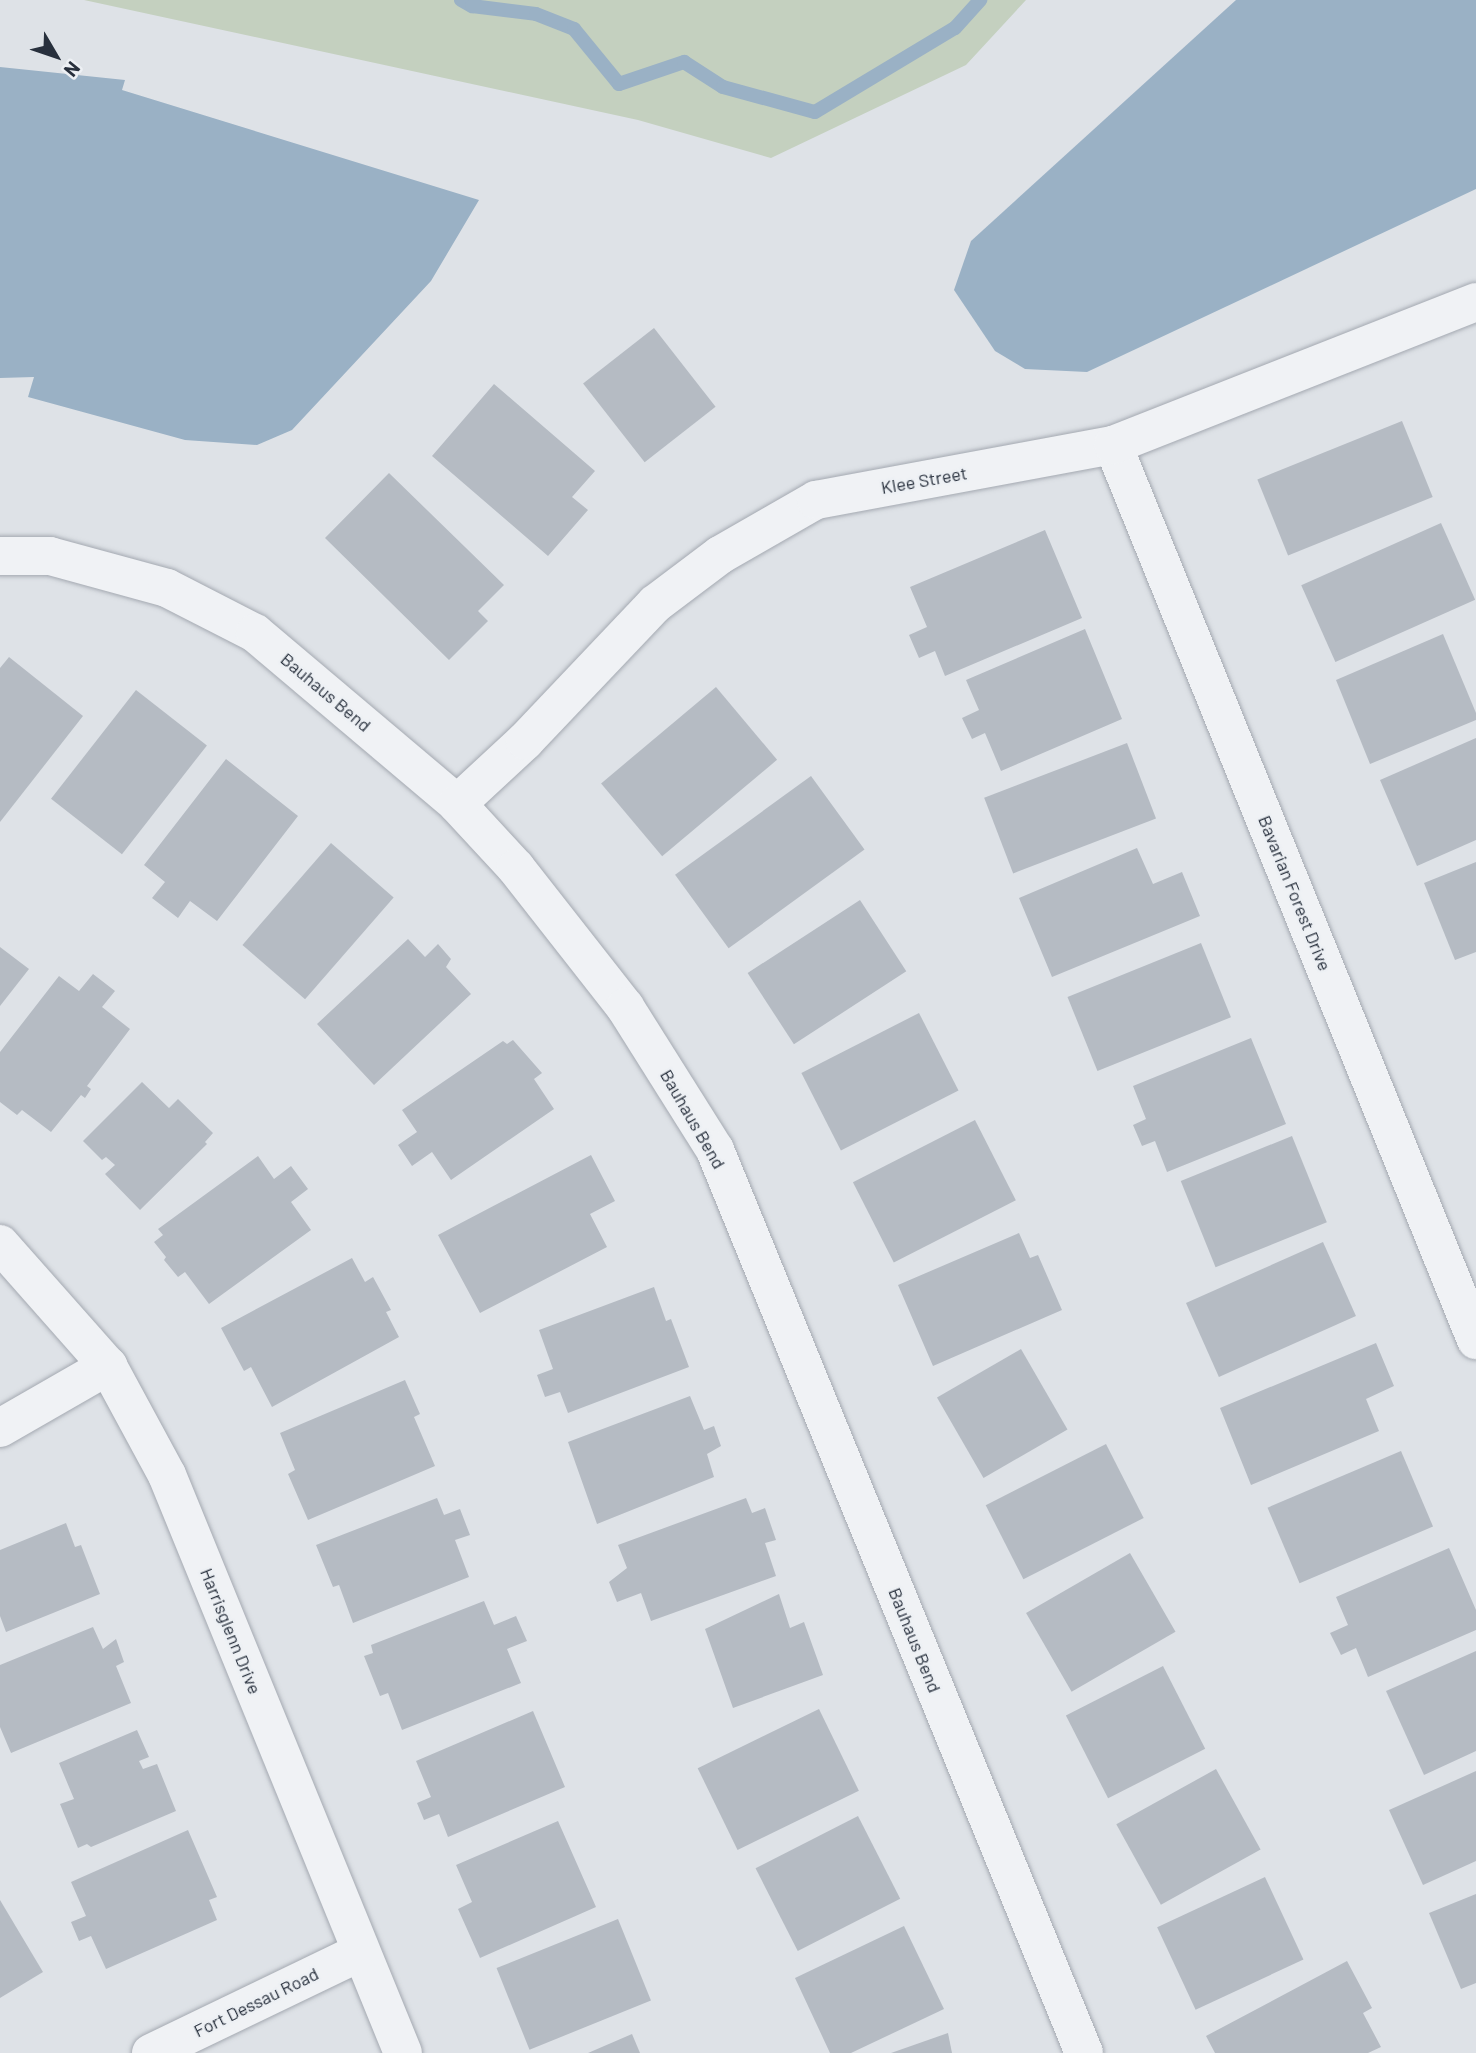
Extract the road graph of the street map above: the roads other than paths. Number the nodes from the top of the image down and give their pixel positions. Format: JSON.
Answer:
{"nodes":[{"id":1,"x":1476,"y":302,"type":"edge"},
{"id":2,"x":1113,"y":446,"type":"junction"},
{"id":3,"x":0,"y":555,"type":"edge"},
{"id":4,"x":457,"y":804,"type":"junction"},
{"id":5,"x":0,"y":1244,"type":"edge"},
{"id":6,"x":1476,"y":1340,"type":"edge"},
{"id":7,"x":108,"y":1366,"type":"junction"},
{"id":8,"x":0,"y":1428,"type":"edge"},
{"id":9,"x":361,"y":1952,"type":"junction"},
{"id":10,"x":151,"y":2053,"type":"edge"},
{"id":11,"x":403,"y":2053,"type":"edge"},
{"id":12,"x":1084,"y":2053,"type":"edge"}],
"edges":[{"from":1,"to":2,"type":"street","name":"Klee Street"},
{"from":2,"to":4,"type":"street","name":"Klee Street"},
{"from":2,"to":6,"type":"street","name":"Bavarian Forest Drive"},
{"from":3,"to":4,"type":"street","name":"Bauhaus Bend"},
{"from":4,"to":12,"type":"street","name":"Bauhaus Bend"},
{"from":5,"to":7,"type":"street","name":"Harrisglenn Drive"},
{"from":7,"to":8,"type":"street"},
{"from":7,"to":9,"type":"street","name":"Harrisglenn Drive"},
{"from":9,"to":10,"type":"street","name":"Fort Dessau Road"},
{"from":9,"to":11,"type":"street","name":"Harrisglenn Drive"}]}
